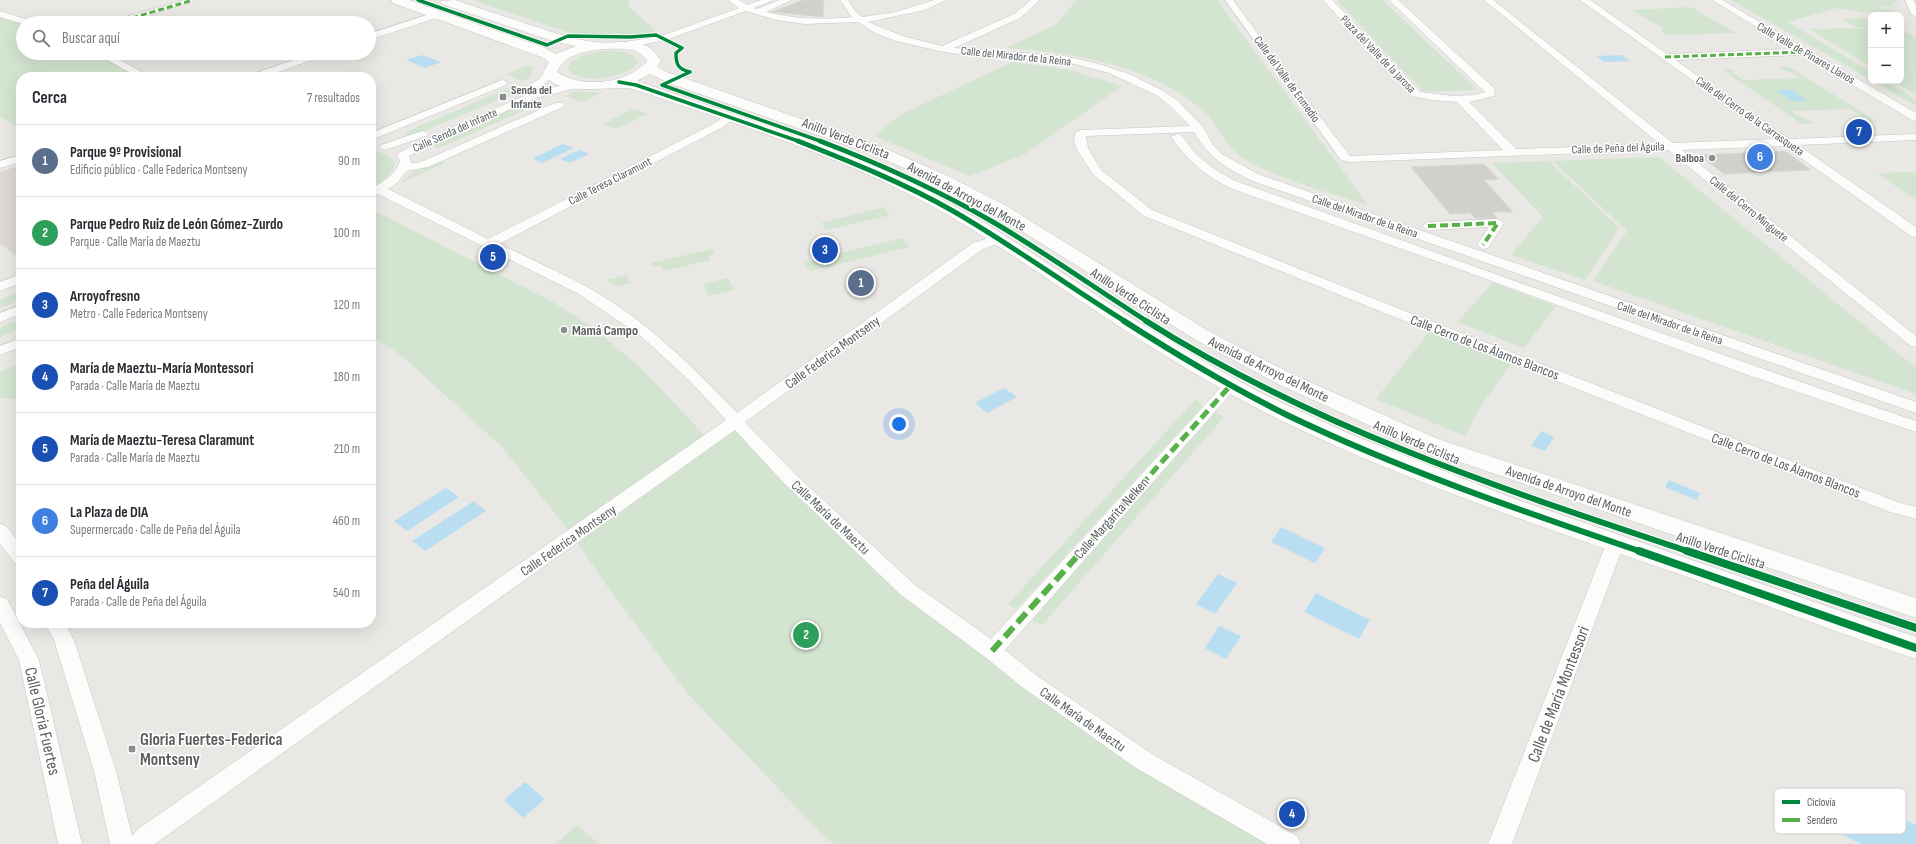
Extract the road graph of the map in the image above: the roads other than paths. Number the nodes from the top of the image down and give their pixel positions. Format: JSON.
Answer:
{"nodes":[{"id":1,"x":193,"y":0,"type":"edge"},
{"id":2,"x":397,"y":0,"type":"edge"},
{"id":3,"x":442,"y":0,"type":"edge"},
{"id":4,"x":732,"y":0,"type":"edge"},
{"id":5,"x":769,"y":0,"type":"edge"},
{"id":6,"x":788,"y":0,"type":"edge"},
{"id":7,"x":844,"y":0,"type":"edge"},
{"id":8,"x":942,"y":0,"type":"edge"},
{"id":9,"x":1036,"y":0,"type":"edge"},
{"id":10,"x":1229,"y":0,"type":"edge"},
{"id":11,"x":1327,"y":0,"type":"edge"},
{"id":12,"x":1393,"y":0,"type":"edge"},
{"id":13,"x":1488,"y":0,"type":"edge"},
{"id":14,"x":1584,"y":0,"type":"edge"},
{"id":15,"x":1716,"y":0,"type":"edge"},
{"id":16,"x":1909,"y":0,"type":"edge"},
{"id":17,"x":746,"y":9,"type":"junction"},
{"id":18,"x":757,"y":12,"type":"junction"},
{"id":19,"x":0,"y":14,"type":"edge"},
{"id":20,"x":439,"y":14,"type":"junction"},
{"id":21,"x":1916,"y":14,"type":"edge"},
{"id":22,"x":139,"y":16,"type":"edge"},
{"id":23,"x":16,"y":19,"type":"edge"},
{"id":24,"x":860,"y":20,"type":"junction"},
{"id":25,"x":376,"y":35,"type":"edge"},
{"id":26,"x":625,"y":45,"type":"junction"},
{"id":27,"x":598,"y":46,"type":"junction"},
{"id":28,"x":944,"y":48,"type":"junction"},
{"id":29,"x":1804,"y":52,"type":"junction"},
{"id":30,"x":1664,"y":56,"type":"junction"},
{"id":31,"x":113,"y":60,"type":"edge"},
{"id":32,"x":303,"y":60,"type":"edge"},
{"id":33,"x":651,"y":61,"type":"junction"},
{"id":34,"x":553,"y":66,"type":"junction"},
{"id":35,"x":136,"y":72,"type":"edge"},
{"id":36,"x":268,"y":72,"type":"edge"},
{"id":37,"x":619,"y":82,"type":"junction"},
{"id":38,"x":502,"y":83,"type":"dead end"},
{"id":39,"x":576,"y":85,"type":"junction"},
{"id":40,"x":1459,"y":98,"type":"junction"},
{"id":41,"x":559,"y":104,"type":"dead end"},
{"id":42,"x":729,"y":118,"type":"junction"},
{"id":43,"x":1916,"y":118,"type":"edge"},
{"id":44,"x":1201,"y":133,"type":"junction"},
{"id":45,"x":376,"y":135,"type":"edge"},
{"id":46,"x":1177,"y":137,"type":"junction"},
{"id":47,"x":1916,"y":137,"type":"edge"},
{"id":48,"x":1785,"y":141,"type":"junction"},
{"id":49,"x":1080,"y":142,"type":"junction"},
{"id":50,"x":376,"y":146,"type":"edge"},
{"id":51,"x":1670,"y":146,"type":"junction"},
{"id":52,"x":384,"y":147,"type":"junction"},
{"id":53,"x":1512,"y":152,"type":"junction"},
{"id":54,"x":402,"y":154,"type":"junction"},
{"id":55,"x":1345,"y":158,"type":"joint"},
{"id":56,"x":16,"y":160,"type":"edge"},
{"id":57,"x":0,"y":165,"type":"edge"},
{"id":58,"x":404,"y":168,"type":"junction"},
{"id":59,"x":376,"y":190,"type":"edge"},
{"id":60,"x":376,"y":191,"type":"edge"},
{"id":61,"x":1428,"y":226,"type":"dead end"},
{"id":62,"x":1916,"y":233,"type":"edge"},
{"id":63,"x":998,"y":239,"type":"junction"},
{"id":64,"x":490,"y":243,"type":"junction"},
{"id":65,"x":1483,"y":245,"type":"dead end"},
{"id":66,"x":16,"y":280,"type":"edge"},
{"id":67,"x":0,"y":287,"type":"edge"},
{"id":68,"x":16,"y":311,"type":"edge"},
{"id":69,"x":0,"y":318,"type":"edge"},
{"id":70,"x":1916,"y":343,"type":"edge"},
{"id":71,"x":16,"y":344,"type":"edge"},
{"id":72,"x":0,"y":351,"type":"edge"},
{"id":73,"x":1230,"y":386,"type":"junction"},
{"id":74,"x":1916,"y":408,"type":"edge"},
{"id":75,"x":736,"y":421,"type":"junction"},
{"id":76,"x":1916,"y":427,"type":"edge"},
{"id":77,"x":1916,"y":514,"type":"edge"},
{"id":78,"x":0,"y":531,"type":"edge"},
{"id":79,"x":1615,"y":544,"type":"junction"},
{"id":80,"x":16,"y":552,"type":"edge"},
{"id":81,"x":0,"y":604,"type":"edge"},
{"id":82,"x":1916,"y":608,"type":"edge"},
{"id":83,"x":58,"y":628,"type":"edge"},
{"id":84,"x":1916,"y":648,"type":"edge"},
{"id":85,"x":992,"y":651,"type":"junction"},
{"id":86,"x":70,"y":844,"type":"edge"},
{"id":87,"x":122,"y":844,"type":"edge"},
{"id":88,"x":140,"y":844,"type":"edge"},
{"id":89,"x":1289,"y":844,"type":"edge"},
{"id":90,"x":1500,"y":844,"type":"edge"}],
"edges":[{"from":1,"to":22,"type":"street"},
{"from":2,"to":20,"type":"street"},
{"from":3,"to":27,"type":"street"},
{"from":4,"to":17,"type":"street"},
{"from":5,"to":17,"type":"street"},
{"from":6,"to":18,"type":"street"},
{"from":7,"to":24,"type":"street","name":"Calle del Mirador de la Reina"},
{"from":8,"to":24,"type":"street"},
{"from":9,"to":28,"type":"street"},
{"from":10,"to":55,"type":"street","name":"Calle del Valle de Enmedio"},
{"from":11,"to":40,"type":"street","name":"Plaza del Valle de la Jarosa"},
{"from":12,"to":40,"type":"street","name":"Plaza del Valle de la Jarosa"},
{"from":13,"to":51,"type":"street","name":"Calle del Cerro Minguete"},
{"from":14,"to":30,"type":"street","name":"Calle del Cerro de la Carrasqueta"},
{"from":15,"to":29,"type":"street","name":"Calle Valle de Pinares Llanos"},
{"from":16,"to":21,"type":"street"},
{"from":17,"to":18,"type":"street"},
{"from":17,"to":26,"type":"street"},
{"from":18,"to":24,"type":"street"},
{"from":18,"to":33,"type":"street"},
{"from":19,"to":23,"type":"street"},
{"from":20,"to":25,"type":"street"},
{"from":20,"to":34,"type":"street"},
{"from":24,"to":28,"type":"street","name":"Calle del Mirador de la Reina"},
{"from":26,"to":27,"type":"street","name":"Avenida de Arroyo del Monte"},
{"from":26,"to":33,"type":"street","name":"Avenida de Arroyo del Monte"},
{"from":27,"to":34,"type":"street"},
{"from":28,"to":44,"type":"street","name":"Calle del Mirador de la Reina"},
{"from":29,"to":30,"type":"street"},
{"from":29,"to":43,"type":"street","name":"Calle Valle de Pinares Llanos"},
{"from":30,"to":48,"type":"street","name":"Calle del Cerro de la Carrasqueta"},
{"from":31,"to":35,"type":"street"},
{"from":32,"to":36,"type":"street"},
{"from":33,"to":37,"type":"street"},
{"from":33,"to":82,"type":"street","name":"Avenida de Arroyo del Monte"},
{"from":34,"to":39,"type":"street"},
{"from":34,"to":52,"type":"street","name":"Calle Senda del Infante"},
{"from":37,"to":39,"type":"street"},
{"from":37,"to":42,"type":"street","name":"Avenida de Arroyo del Monte"},
{"from":38,"to":45,"type":"street","name":"Calle Senda del Infante"},
{"from":39,"to":54,"type":"street","name":"Calle Senda del Infante"},
{"from":40,"to":53,"type":"street"},
{"from":41,"to":58,"type":"street","name":"Calle Senda del Infante"},
{"from":42,"to":63,"type":"street","name":"Avenida de Arroyo del Monte"},
{"from":42,"to":64,"type":"street","name":"Calle Teresa Claramunt"},
{"from":44,"to":46,"type":"street"},
{"from":44,"to":49,"type":"street"},
{"from":44,"to":74,"type":"street","name":"Calle del Mirador de la Reina"},
{"from":46,"to":49,"type":"street"},
{"from":46,"to":76,"type":"street","name":"Calle del Mirador de la Reina"},
{"from":47,"to":48,"type":"street","name":"Calle de Peña del Águila"},
{"from":48,"to":51,"type":"street","name":"Calle de Peña del Águila"},
{"from":48,"to":62,"type":"street","name":"Calle del Cerro de la Carrasqueta"},
{"from":49,"to":77,"type":"street","name":"Calle Cerro de Los Álamos Blancos"},
{"from":50,"to":52,"type":"street"},
{"from":51,"to":53,"type":"street","name":"Calle de Peña del Águila"},
{"from":51,"to":70,"type":"street","name":"Calle del Cerro Minguete"},
{"from":52,"to":54,"type":"street"},
{"from":53,"to":55,"type":"street","name":"Calle de Peña del Águila"},
{"from":54,"to":58,"type":"street"},
{"from":56,"to":57,"type":"street"},
{"from":58,"to":59,"type":"street"},
{"from":60,"to":64,"type":"street","name":"Calle María de Maeztu"},
{"from":61,"to":65,"type":"street"},
{"from":63,"to":73,"type":"street","name":"Avenida de Arroyo del Monte"},
{"from":63,"to":75,"type":"street","name":"Calle Federica Montseny"},
{"from":64,"to":75,"type":"street","name":"Calle María de Maeztu"},
{"from":66,"to":67,"type":"street"},
{"from":68,"to":69,"type":"street"},
{"from":71,"to":72,"type":"street"},
{"from":73,"to":79,"type":"street","name":"Avenida de Arroyo del Monte"},
{"from":73,"to":85,"type":"street","name":"Calle Margarita Nelken"},
{"from":75,"to":85,"type":"street","name":"Calle María de Maeztu"},
{"from":75,"to":88,"type":"street","name":"Calle Federica Montseny"},
{"from":78,"to":80,"type":"street"},
{"from":79,"to":84,"type":"street","name":"Avenida de Arroyo del Monte"},
{"from":79,"to":90,"type":"street","name":"Calle de María Montessori"},
{"from":81,"to":86,"type":"street","name":"Calle Gloria Fuertes"},
{"from":83,"to":87,"type":"street"},
{"from":85,"to":89,"type":"street","name":"Calle María de Maeztu"}]}
